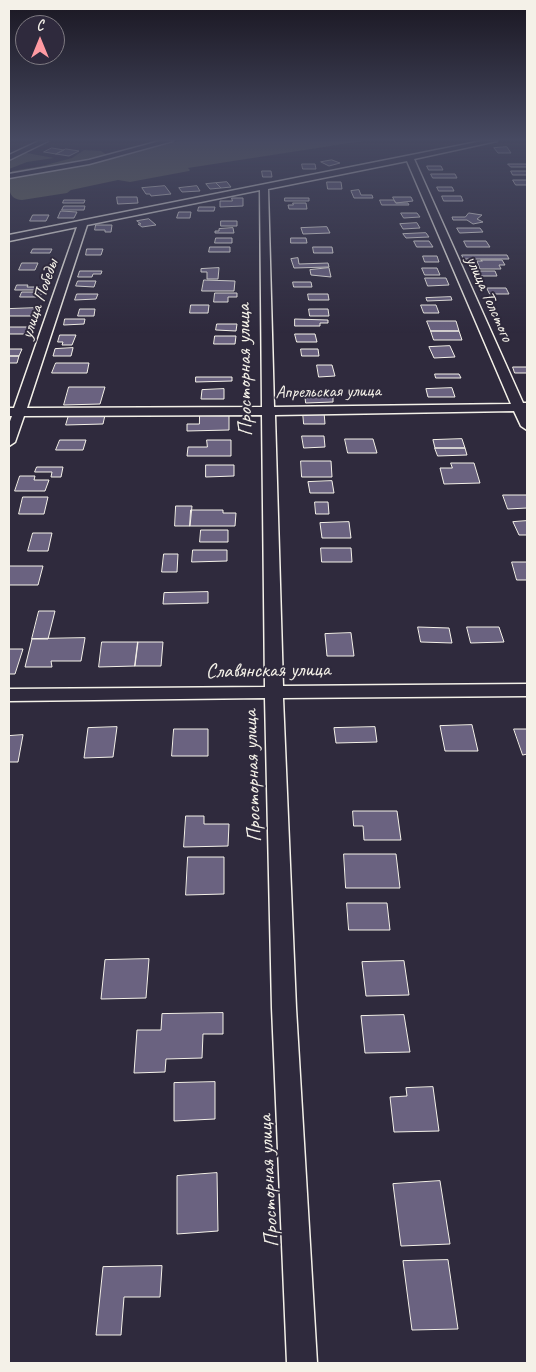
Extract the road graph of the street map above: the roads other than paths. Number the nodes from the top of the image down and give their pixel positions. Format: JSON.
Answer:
{"nodes":[{"id":1,"x":171,"y":205,"type":"edge"},
{"id":2,"x":265,"y":205,"type":"edge"},
{"id":3,"x":431,"y":205,"type":"edge"},
{"id":4,"x":84,"y":223,"type":"junction"},
{"id":5,"x":9,"y":238,"type":"edge"},
{"id":6,"x":523,"y":407,"type":"edge"},
{"id":7,"x":270,"y":411,"type":"junction"},
{"id":8,"x":14,"y":412,"type":"edge"},
{"id":9,"x":527,"y":426,"type":"edge"},
{"id":10,"x":9,"y":442,"type":"edge"},
{"id":11,"x":527,"y":690,"type":"edge"},
{"id":12,"x":274,"y":694,"type":"junction"},
{"id":13,"x":9,"y":695,"type":"edge"},
{"id":14,"x":302,"y":1363,"type":"edge"}],
"edges":[{"from":1,"to":4,"type":"street"},
{"from":2,"to":7,"type":"street","name":"Просторная улица"},
{"from":3,"to":6,"type":"street","name":"улица Толстого"},
{"from":4,"to":5,"type":"street"},
{"from":4,"to":8,"type":"street","name":"улица Победы"},
{"from":6,"to":7,"type":"street","name":"Апрельская улица"},
{"from":6,"to":9,"type":"street","name":"улица Толстого"},
{"from":7,"to":8,"type":"street","name":"Апрельская улица"},
{"from":7,"to":12,"type":"street","name":"Просторная улица"},
{"from":8,"to":10,"type":"street","name":"улица Победы"},
{"from":11,"to":12,"type":"street","name":"Славянская улица"},
{"from":12,"to":13,"type":"street","name":"Славянская улица"},
{"from":12,"to":14,"type":"street","name":"Просторная улица"}]}
